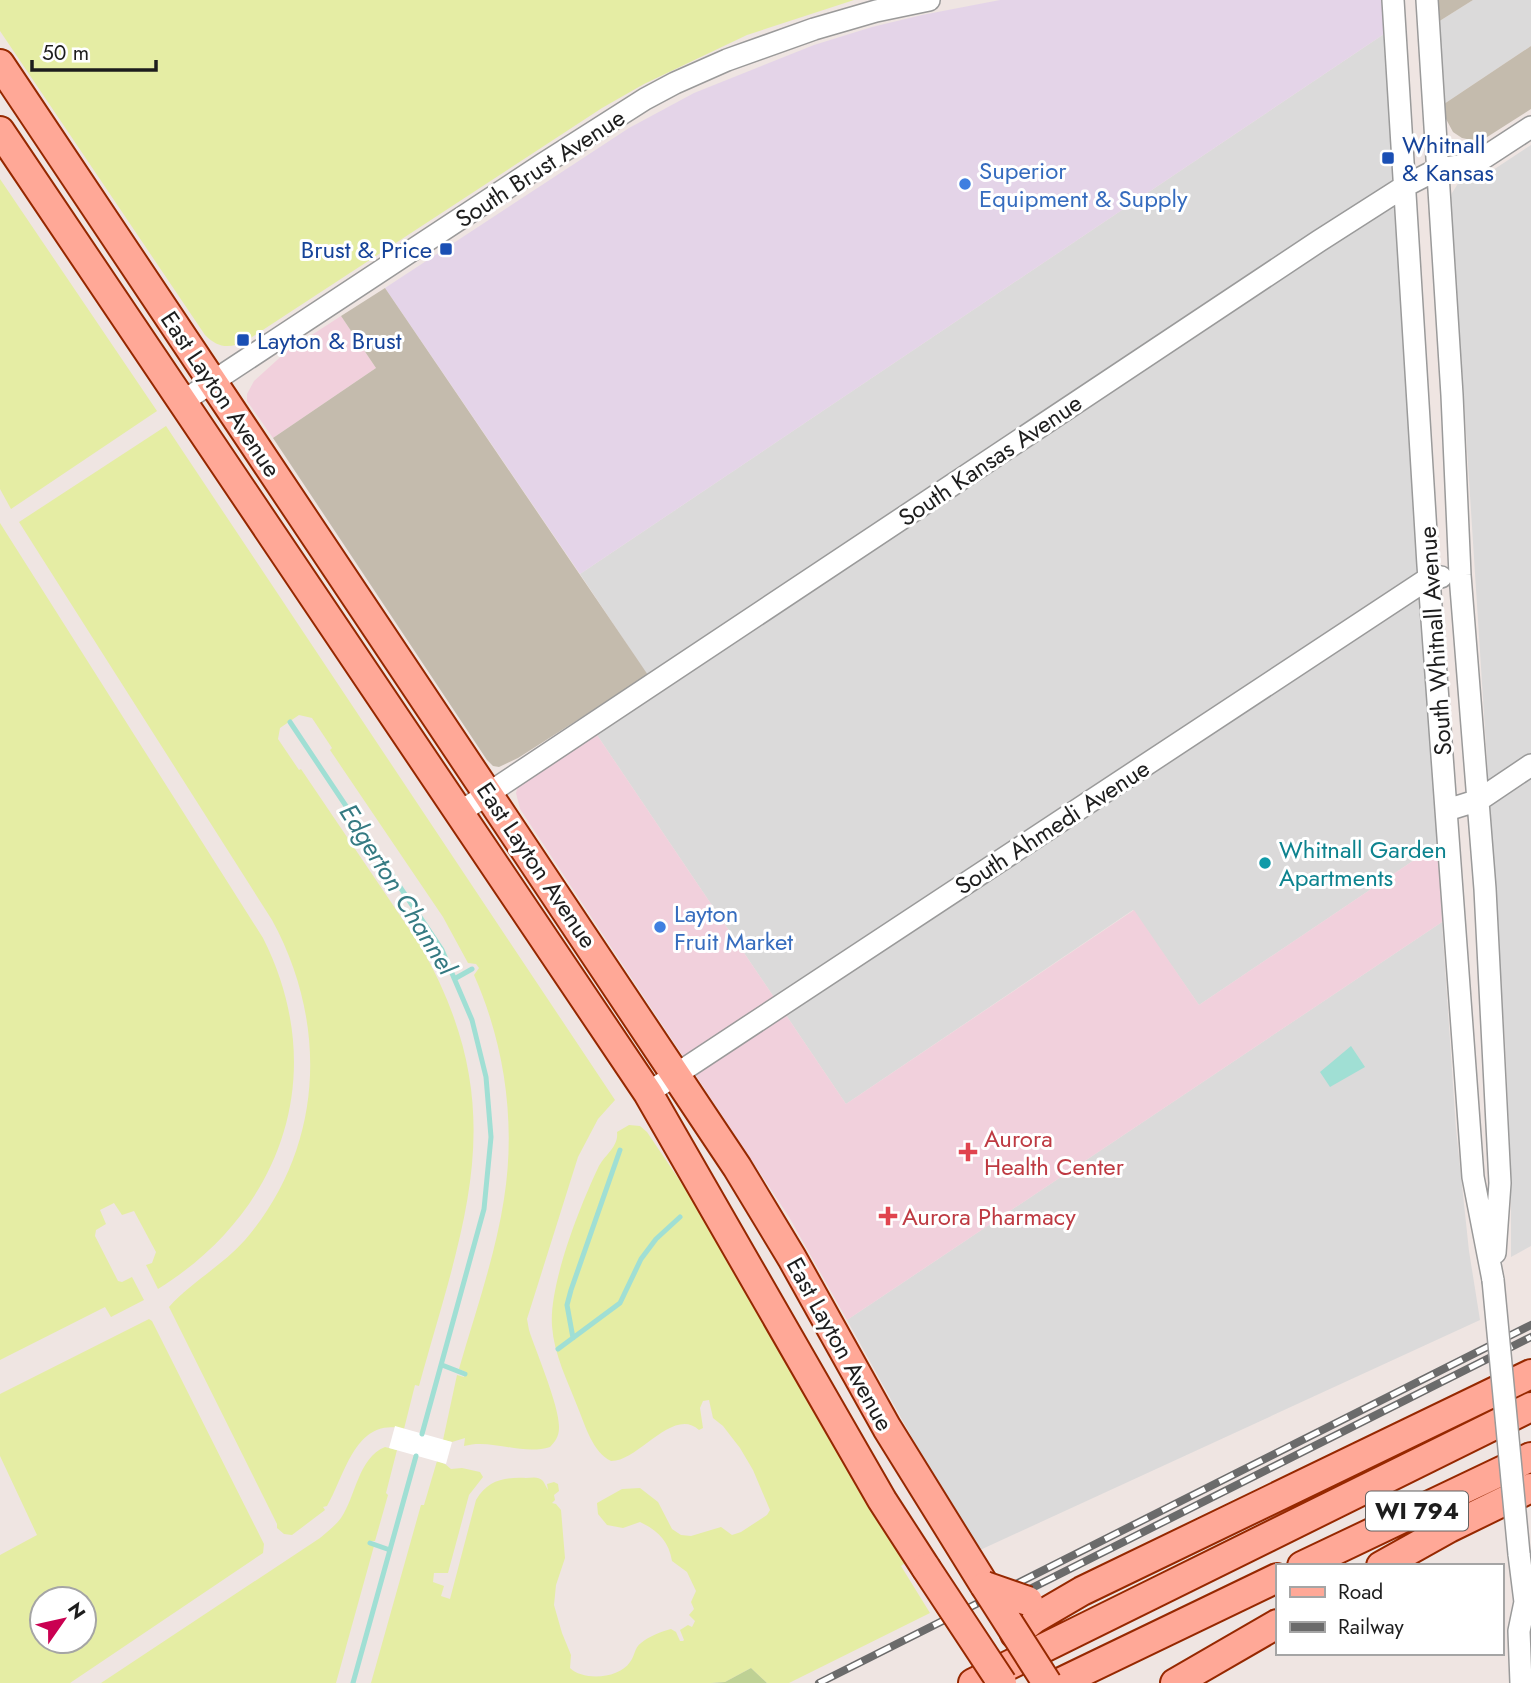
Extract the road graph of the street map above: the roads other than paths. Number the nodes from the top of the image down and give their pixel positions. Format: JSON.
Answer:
{"nodes":[{"id":1,"x":929,"y":0,"type":"edge"},
{"id":2,"x":1393,"y":0,"type":"edge"},
{"id":3,"x":1427,"y":0,"type":"edge"},
{"id":4,"x":0,"y":64,"type":"edge"},
{"id":5,"x":1531,"y":127,"type":"edge"},
{"id":6,"x":0,"y":131,"type":"edge"},
{"id":7,"x":1438,"y":169,"type":"junction"},
{"id":8,"x":1405,"y":186,"type":"junction"},
{"id":9,"x":213,"y":382,"type":"junction"},
{"id":10,"x":1452,"y":395,"type":"junction"},
{"id":11,"x":1418,"y":398,"type":"junction"},
{"id":12,"x":182,"y":402,"type":"junction"},
{"id":13,"x":1460,"y":575,"type":"junction"},
{"id":14,"x":1429,"y":578,"type":"junction"},
{"id":15,"x":1531,"y":765,"type":"edge"},
{"id":16,"x":489,"y":793,"type":"junction"},
{"id":17,"x":1479,"y":800,"type":"junction"},
{"id":18,"x":1447,"y":810,"type":"junction"},
{"id":19,"x":459,"y":813,"type":"junction"},
{"id":20,"x":676,"y":1074,"type":"junction"},
{"id":21,"x":648,"y":1093,"type":"junction"},
{"id":22,"x":1493,"y":1280,"type":"junction"},
{"id":23,"x":1531,"y":1374,"type":"edge"},
{"id":24,"x":1531,"y":1406,"type":"edge"},
{"id":25,"x":1531,"y":1457,"type":"edge"},
{"id":26,"x":1531,"y":1488,"type":"edge"},
{"id":27,"x":1306,"y":1564,"type":"edge"},
{"id":28,"x":1385,"y":1564,"type":"edge"},
{"id":29,"x":1276,"y":1577,"type":"edge"},
{"id":30,"x":1528,"y":1608,"type":"edge"},
{"id":31,"x":1026,"y":1618,"type":"junction"},
{"id":32,"x":1276,"y":1624,"type":"edge"},
{"id":33,"x":973,"y":1683,"type":"edge"},
{"id":34,"x":1004,"y":1683,"type":"edge"},
{"id":35,"x":1047,"y":1683,"type":"edge"},
{"id":36,"x":1059,"y":1683,"type":"edge"},
{"id":37,"x":1176,"y":1683,"type":"edge"},
{"id":38,"x":1521,"y":1683,"type":"edge"}],
"edges":[{"from":1,"to":9,"type":"street","name":"South Brust Avenue"},
{"from":2,"to":8,"type":"street","name":"South Whitnall Avenue"},
{"from":3,"to":7,"type":"street","name":"South Whitnall Avenue"},
{"from":4,"to":9,"type":"main road","name":"East Layton Avenue"},
{"from":5,"to":7,"type":"street","name":"South Kansas Avenue"},
{"from":6,"to":12,"type":"main road","name":"East Layton Avenue"},
{"from":7,"to":8,"type":"street","name":"South Kansas Avenue"},
{"from":7,"to":10,"type":"street","name":"South Whitnall Avenue"},
{"from":8,"to":11,"type":"street","name":"South Whitnall Avenue"},
{"from":8,"to":16,"type":"street","name":"South Kansas Avenue"},
{"from":9,"to":12,"type":"street","name":"South Brust Avenue"},
{"from":9,"to":16,"type":"main road","name":"East Layton Avenue"},
{"from":10,"to":11,"type":"street"},
{"from":10,"to":13,"type":"street","name":"South Whitnall Avenue"},
{"from":11,"to":14,"type":"street","name":"South Whitnall Avenue"},
{"from":12,"to":19,"type":"main road","name":"East Layton Avenue"},
{"from":13,"to":14,"type":"street","name":"South Ahmedi Avenue"},
{"from":13,"to":17,"type":"street","name":"South Whitnall Avenue"},
{"from":14,"to":18,"type":"street","name":"South Whitnall Avenue"},
{"from":14,"to":20,"type":"street","name":"South Ahmedi Avenue"},
{"from":15,"to":17,"type":"street"},
{"from":16,"to":19,"type":"street","name":"South Kansas Avenue"},
{"from":16,"to":20,"type":"main road","name":"East Layton Avenue"},
{"from":17,"to":18,"type":"street"},
{"from":17,"to":22,"type":"street","name":"South Whitnall Avenue"},
{"from":18,"to":22,"type":"street","name":"South Whitnall Avenue"},
{"from":19,"to":21,"type":"main road","name":"East Layton Avenue"},
{"from":20,"to":21,"type":"street","name":"South Ahmedi Avenue"},
{"from":20,"to":31,"type":"main road","name":"East Layton Avenue","bridge":true},
{"from":21,"to":34,"type":"main road","name":"East Layton Avenue","bridge":true},
{"from":22,"to":30,"type":"street","name":"South Whitnall Avenue","bridge":true},
{"from":23,"to":31,"type":"main road"},
{"from":24,"to":33,"type":"main road","number":"WI 794"},
{"from":25,"to":27,"type":"main road","number":"WI 794"},
{"from":26,"to":28,"type":"main road"},
{"from":29,"to":36,"type":"main road"},
{"from":30,"to":38,"type":"street","name":"South Whitnall Avenue"},
{"from":31,"to":34,"type":"main road"},
{"from":31,"to":35,"type":"main road","name":"East Layton Avenue","bridge":true},
{"from":32,"to":37,"type":"main road"}]}
